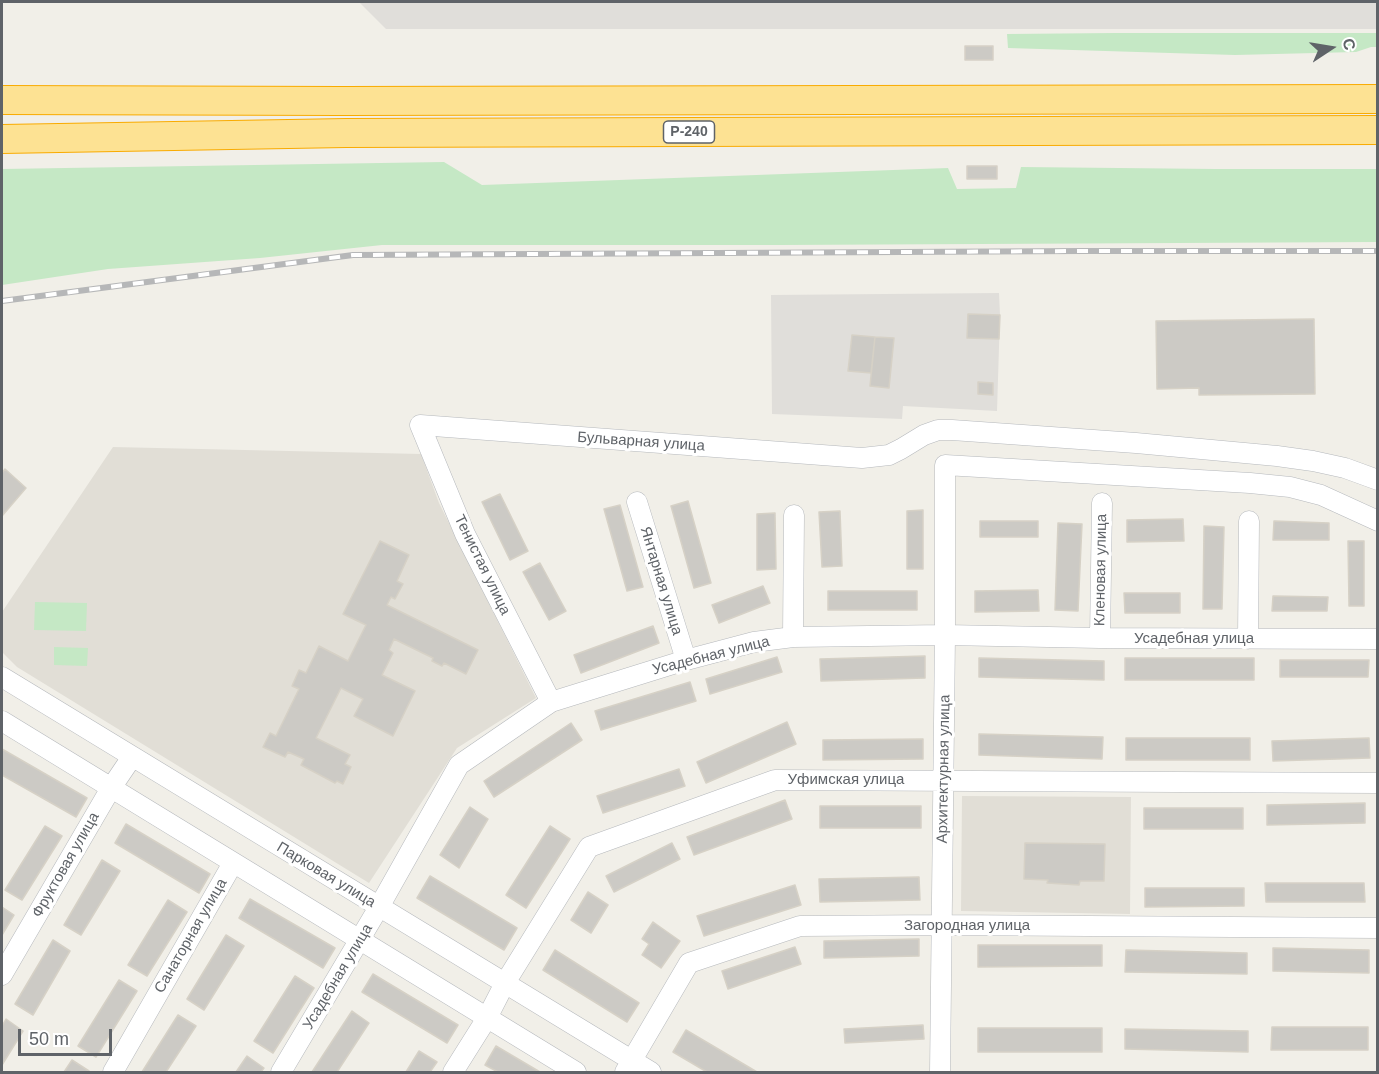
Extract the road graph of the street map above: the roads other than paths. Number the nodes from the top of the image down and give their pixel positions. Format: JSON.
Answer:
{"nodes":[{"id":1,"x":3,"y":99,"type":"edge"},
{"id":2,"x":1377,"y":99,"type":"edge"},
{"id":3,"x":1330,"y":130,"type":"junction"},
{"id":4,"x":1377,"y":130,"type":"edge"},
{"id":5,"x":1377,"y":135,"type":"edge"},
{"id":6,"x":2,"y":139,"type":"edge"},
{"id":7,"x":420,"y":425,"type":"joint"},
{"id":8,"x":1377,"y":480,"type":"edge"},
{"id":9,"x":636,"y":502,"type":"dead end"},
{"id":10,"x":1102,"y":502,"type":"dead end"},
{"id":11,"x":794,"y":515,"type":"dead end"},
{"id":12,"x":1249,"y":521,"type":"dead end"},
{"id":13,"x":1377,"y":521,"type":"edge"},
{"id":14,"x":945,"y":635,"type":"junction"},
{"id":15,"x":793,"y":637,"type":"junction"},
{"id":16,"x":1100,"y":638,"type":"junction"},
{"id":17,"x":1248,"y":639,"type":"junction"},
{"id":18,"x":1377,"y":639,"type":"edge"},
{"id":19,"x":686,"y":660,"type":"junction"},
{"id":20,"x":2,"y":677,"type":"edge"},
{"id":21,"x":551,"y":702,"type":"junction"},
{"id":22,"x":2,"y":721,"type":"edge"},
{"id":23,"x":132,"y":757,"type":"junction"},
{"id":24,"x":943,"y":780,"type":"junction"},
{"id":25,"x":1377,"y":783,"type":"edge"},
{"id":26,"x":111,"y":788,"type":"junction"},
{"id":27,"x":233,"y":863,"type":"junction"},
{"id":28,"x":379,"y":907,"type":"junction"},
{"id":29,"x":943,"y":925,"type":"junction"},
{"id":30,"x":1377,"y":928,"type":"edge"},
{"id":31,"x":360,"y":940,"type":"junction"},
{"id":32,"x":2,"y":975,"type":"edge"},
{"id":33,"x":505,"y":983,"type":"junction"},
{"id":34,"x":487,"y":1018,"type":"junction"},
{"id":35,"x":628,"y":1067,"type":"edge"},
{"id":36,"x":113,"y":1072,"type":"edge"},
{"id":37,"x":281,"y":1072,"type":"edge"},
{"id":38,"x":453,"y":1072,"type":"edge"},
{"id":39,"x":576,"y":1072,"type":"edge"},
{"id":40,"x":651,"y":1072,"type":"edge"},
{"id":41,"x":940,"y":1072,"type":"edge"}],
"edges":[{"from":1,"to":2,"type":"highway","number":"Р-240"},
{"from":3,"to":4,"type":"highway","number":"Р-240"},
{"from":3,"to":5,"type":"street"},
{"from":3,"to":6,"type":"highway","number":"Р-240"},
{"from":7,"to":8,"type":"street","name":"Бульварная улица"},
{"from":7,"to":21,"type":"street","name":"Тенистая улица"},
{"from":9,"to":19,"type":"street","name":"Янтарная улица"},
{"from":10,"to":16,"type":"street","name":"Кленовая улица"},
{"from":11,"to":15,"type":"street"},
{"from":12,"to":17,"type":"street"},
{"from":13,"to":14,"type":"street","name":"Архитектурная улица"},
{"from":14,"to":15,"type":"street","name":"Усадебная улица"},
{"from":14,"to":16,"type":"street","name":"Усадебная улица"},
{"from":14,"to":24,"type":"street","name":"Архитектурная улица"},
{"from":15,"to":19,"type":"street","name":"Усадебная улица"},
{"from":16,"to":17,"type":"street","name":"Усадебная улица"},
{"from":17,"to":18,"type":"street","name":"Усадебная улица"},
{"from":19,"to":21,"type":"street","name":"Усадебная улица"},
{"from":20,"to":23,"type":"street","name":"Парковая улица"},
{"from":21,"to":28,"type":"street","name":"Усадебная улица"},
{"from":22,"to":26,"type":"street"},
{"from":23,"to":26,"type":"street","name":"Фруктовая улица"},
{"from":23,"to":28,"type":"street","name":"Парковая улица"},
{"from":24,"to":25,"type":"street","name":"Уфимская улица"},
{"from":24,"to":29,"type":"street","name":"Архитектурная улица"},
{"from":24,"to":33,"type":"street","name":"Уфимская улица"},
{"from":26,"to":27,"type":"street"},
{"from":26,"to":32,"type":"street","name":"Фруктовая улица"},
{"from":27,"to":31,"type":"street"},
{"from":27,"to":36,"type":"street","name":"Санаторная улица"},
{"from":28,"to":31,"type":"street","name":"Усадебная улица"},
{"from":28,"to":33,"type":"street","name":"Парковая улица"},
{"from":29,"to":30,"type":"street","name":"Загородная улица"},
{"from":29,"to":35,"type":"street","name":"Загородная улица"},
{"from":29,"to":41,"type":"street","name":"Архитектурная улица"},
{"from":31,"to":34,"type":"street"},
{"from":31,"to":37,"type":"street","name":"Усадебная улица"},
{"from":33,"to":34,"type":"street","name":"Уфимская улица"},
{"from":33,"to":35,"type":"street","name":"Парковая улица"},
{"from":34,"to":38,"type":"street","name":"Уфимская улица"},
{"from":34,"to":39,"type":"street"},
{"from":35,"to":40,"type":"street","name":"Парковая улица"}]}
